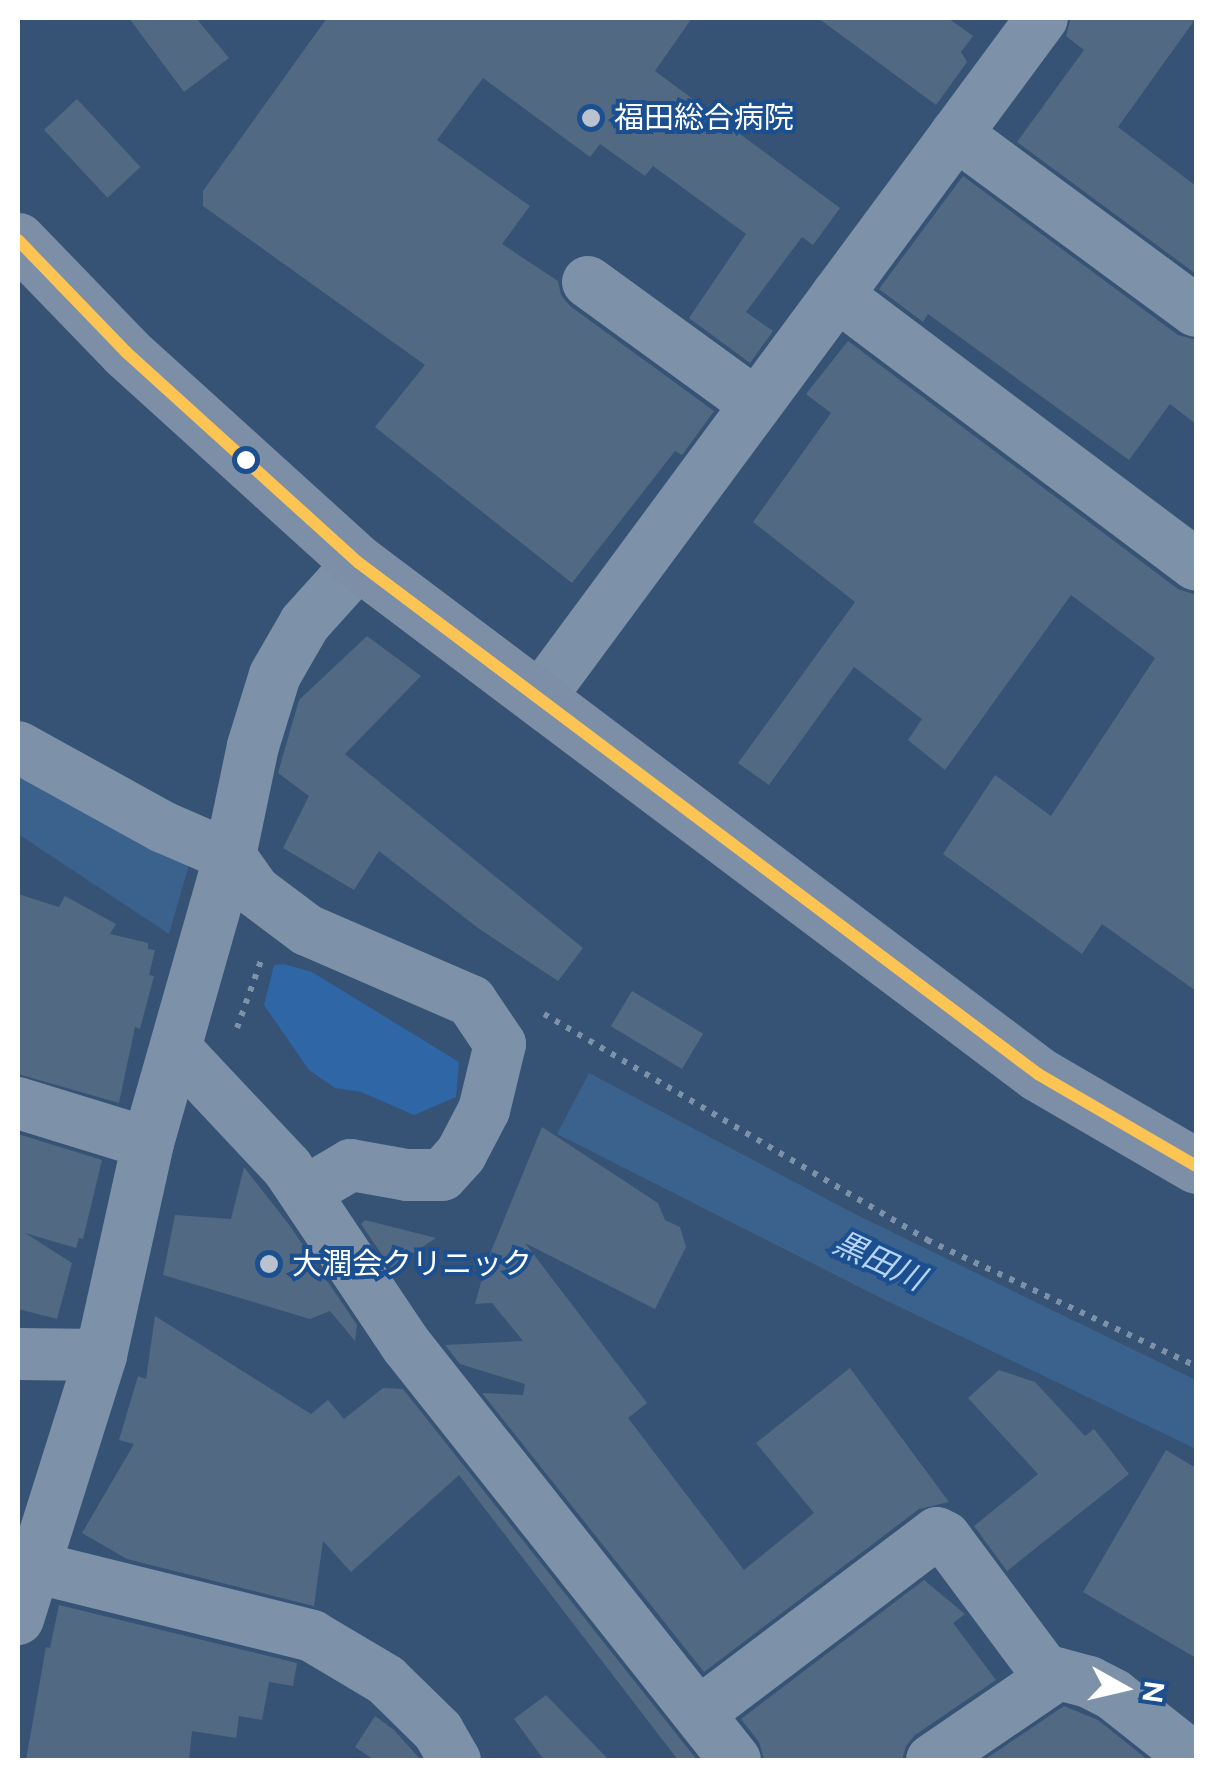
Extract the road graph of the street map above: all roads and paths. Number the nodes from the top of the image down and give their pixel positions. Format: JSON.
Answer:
{"nodes":[{"id":1,"x":1042,"y":18,"type":"edge"},
{"id":2,"x":956,"y":134,"type":"junction"},
{"id":3,"x":18,"y":240,"type":"edge"},
{"id":4,"x":588,"y":282,"type":"dead end"},
{"id":5,"x":837,"y":295,"type":"junction"},
{"id":6,"x":1196,"y":311,"type":"edge"},
{"id":7,"x":756,"y":404,"type":"junction"},
{"id":8,"x":360,"y":564,"type":"junction"},
{"id":9,"x":1196,"y":565,"type":"edge"},
{"id":10,"x":540,"y":697,"type":"junction"},
{"id":11,"x":18,"y":747,"type":"edge"},
{"id":12,"x":230,"y":856,"type":"junction"},
{"id":13,"x":279,"y":909,"type":"junction"},
{"id":14,"x":544,"y":1014,"type":"dead end"},
{"id":15,"x":176,"y":1049,"type":"junction"},
{"id":16,"x":216,"y":1091,"type":"junction"},
{"id":17,"x":18,"y":1103,"type":"edge"},
{"id":18,"x":148,"y":1142,"type":"junction"},
{"id":19,"x":1196,"y":1166,"type":"edge"},
{"id":20,"x":305,"y":1192,"type":"junction"},
{"id":21,"x":18,"y":1354,"type":"edge"},
{"id":22,"x":101,"y":1355,"type":"junction"},
{"id":23,"x":1196,"y":1366,"type":"edge"},
{"id":24,"x":26,"y":1564,"type":"edge"},
{"id":25,"x":18,"y":1618,"type":"edge"},
{"id":26,"x":1058,"y":1674,"type":"junction"},
{"id":27,"x":699,"y":1712,"type":"junction"},
{"id":28,"x":455,"y":1760,"type":"edge"},
{"id":29,"x":735,"y":1760,"type":"edge"},
{"id":30,"x":932,"y":1760,"type":"edge"},
{"id":31,"x":1196,"y":1760,"type":"edge"}],
"edges":[{"from":1,"to":2,"type":"street"},
{"from":2,"to":5,"type":"street"},
{"from":2,"to":6,"type":"street"},
{"from":3,"to":8,"type":"main road"},
{"from":4,"to":7,"type":"street"},
{"from":5,"to":7,"type":"street"},
{"from":5,"to":9,"type":"street"},
{"from":7,"to":10,"type":"street"},
{"from":8,"to":10,"type":"main road"},
{"from":8,"to":12,"type":"street"},
{"from":10,"to":19,"type":"main road"},
{"from":11,"to":12,"type":"street"},
{"from":12,"to":13,"type":"street"},
{"from":12,"to":15,"type":"street"},
{"from":13,"to":16,"type":"path"},
{"from":13,"to":20,"type":"street"},
{"from":14,"to":23,"type":"path"},
{"from":15,"to":16,"type":"street"},
{"from":15,"to":18,"type":"street"},
{"from":16,"to":20,"type":"street"},
{"from":17,"to":18,"type":"street"},
{"from":18,"to":22,"type":"street"},
{"from":20,"to":27,"type":"street"},
{"from":21,"to":22,"type":"street"},
{"from":22,"to":24,"type":"street"},
{"from":24,"to":25,"type":"street"},
{"from":24,"to":28,"type":"street"},
{"from":26,"to":27,"type":"street"},
{"from":26,"to":30,"type":"street"},
{"from":26,"to":31,"type":"street"},
{"from":27,"to":29,"type":"street"}]}
